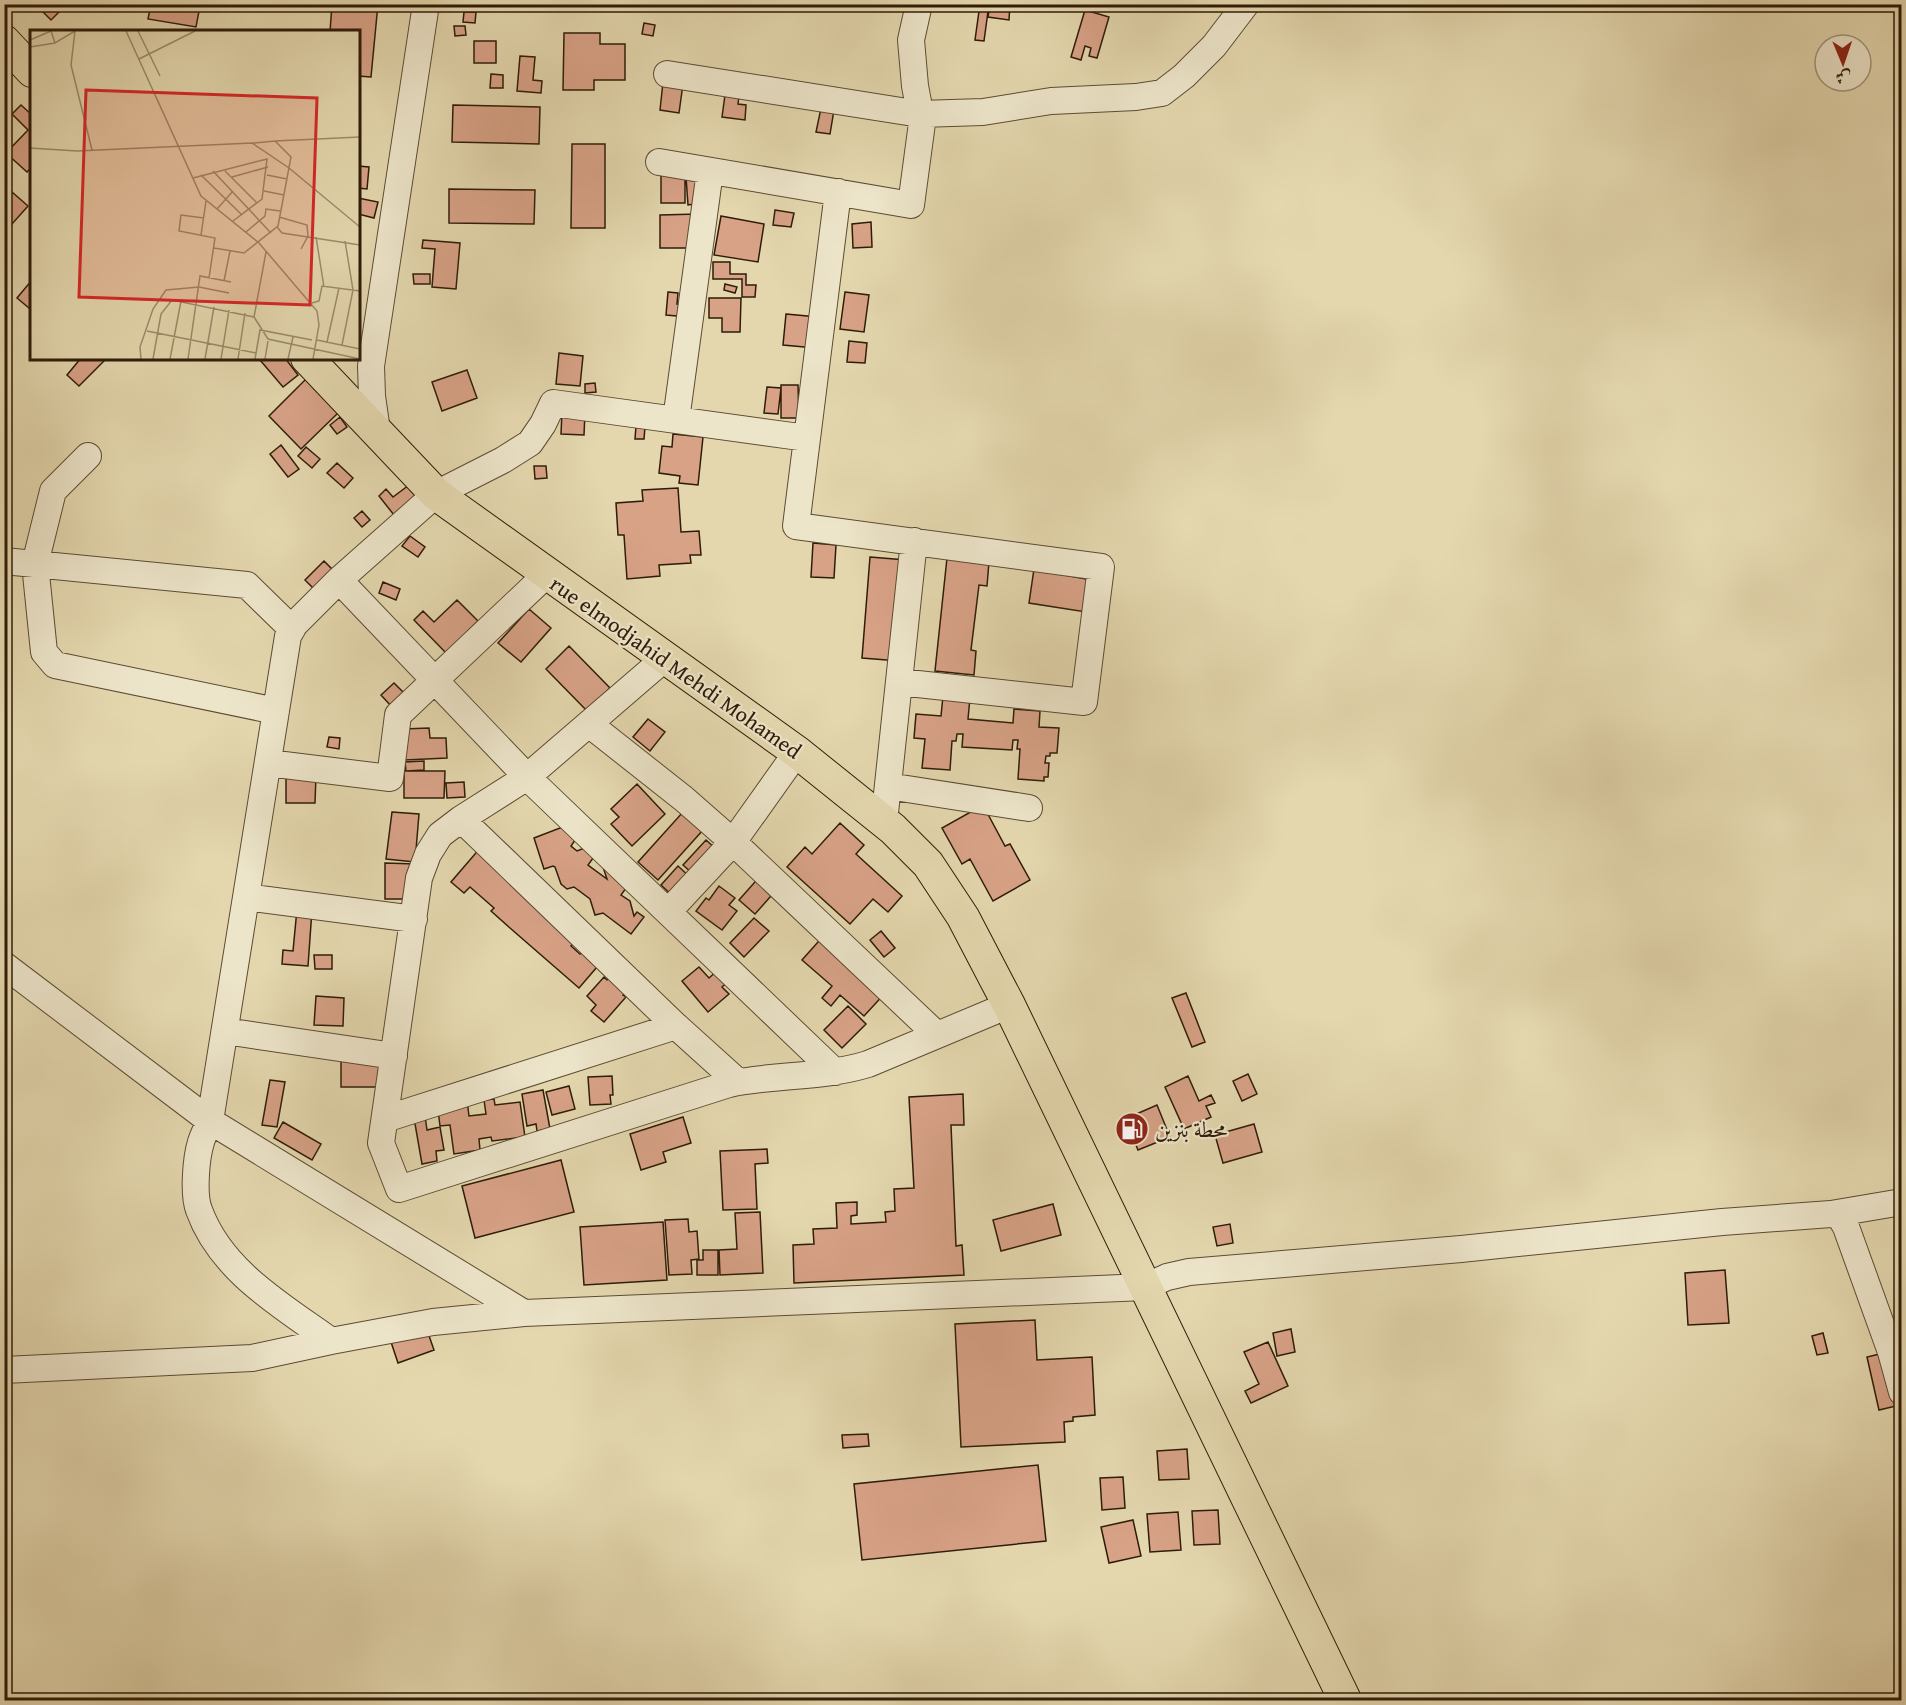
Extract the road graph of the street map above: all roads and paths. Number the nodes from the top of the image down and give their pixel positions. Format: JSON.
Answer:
{"nodes":[{"id":1,"x":426,"y":4,"type":"edge"},
{"id":2,"x":919,"y":4,"type":"edge"},
{"id":3,"x":1246,"y":4,"type":"edge"},
{"id":4,"x":4,"y":41,"type":"edge"},
{"id":5,"x":30,"y":69,"type":"edge"},
{"id":6,"x":667,"y":74,"type":"dead end"},
{"id":7,"x":920,"y":114,"type":"junction"},
{"id":8,"x":659,"y":162,"type":"dead end"},
{"id":9,"x":710,"y":171,"type":"junction"},
{"id":10,"x":838,"y":192,"type":"junction"},
{"id":11,"x":309,"y":360,"type":"edge"},
{"id":12,"x":676,"y":420,"type":"junction"},
{"id":13,"x":377,"y":431,"type":"junction"},
{"id":14,"x":807,"y":438,"type":"junction"},
{"id":15,"x":88,"y":456,"type":"dead end"},
{"id":16,"x":436,"y":494,"type":"junction"},
{"id":17,"x":914,"y":541,"type":"junction"},
{"id":18,"x":4,"y":561,"type":"edge"},
{"id":19,"x":35,"y":564,"type":"junction"},
{"id":20,"x":547,"y":574,"type":"junction"},
{"id":21,"x":339,"y":580,"type":"junction"},
{"id":22,"x":292,"y":628,"type":"junction"},
{"id":23,"x":664,"y":659,"type":"junction"},
{"id":24,"x":434,"y":680,"type":"junction"},
{"id":25,"x":899,"y":682,"type":"junction"},
{"id":26,"x":276,"y":711,"type":"junction"},
{"id":27,"x":589,"y":724,"type":"junction"},
{"id":28,"x":798,"y":752,"type":"junction"},
{"id":29,"x":268,"y":763,"type":"junction"},
{"id":30,"x":527,"y":777,"type":"junction"},
{"id":31,"x":888,"y":786,"type":"junction"},
{"id":32,"x":1029,"y":808,"type":"dead end"},
{"id":33,"x":461,"y":819,"type":"junction"},
{"id":34,"x":884,"y":822,"type":"junction"},
{"id":35,"x":733,"y":842,"type":"junction"},
{"id":36,"x":246,"y":897,"type":"junction"},
{"id":37,"x":668,"y":912,"type":"junction"},
{"id":38,"x":414,"y":919,"type":"junction"},
{"id":39,"x":4,"y":965,"type":"edge"},
{"id":40,"x":1009,"y":1005,"type":"junction"},
{"id":41,"x":676,"y":1026,"type":"junction"},
{"id":42,"x":225,"y":1030,"type":"junction"},
{"id":43,"x":937,"y":1035,"type":"junction"},
{"id":44,"x":394,"y":1056,"type":"junction"},
{"id":45,"x":835,"y":1072,"type":"junction"},
{"id":46,"x":738,"y":1082,"type":"junction"},
{"id":47,"x":385,"y":1119,"type":"junction"},
{"id":48,"x":210,"y":1121,"type":"junction"},
{"id":49,"x":1902,"y":1202,"type":"edge"},
{"id":50,"x":1838,"y":1213,"type":"junction"},
{"id":51,"x":1145,"y":1287,"type":"junction"},
{"id":52,"x":524,"y":1314,"type":"junction"},
{"id":53,"x":331,"y":1341,"type":"junction"},
{"id":54,"x":4,"y":1370,"type":"edge"},
{"id":55,"x":1902,"y":1392,"type":"edge"},
{"id":56,"x":1345,"y":1701,"type":"edge"}],
"edges":[{"from":1,"to":13,"type":"street"},
{"from":2,"to":7,"type":"street"},
{"from":3,"to":7,"type":"street"},
{"from":4,"to":5,"type":"main road"},
{"from":6,"to":7,"type":"street"},
{"from":7,"to":10,"type":"street"},
{"from":8,"to":9,"type":"street"},
{"from":9,"to":10,"type":"street"},
{"from":9,"to":12,"type":"street"},
{"from":10,"to":14,"type":"street"},
{"from":11,"to":13,"type":"main road","name":"rue elmodjahid Mehdi Mohamed"},
{"from":12,"to":14,"type":"street"},
{"from":12,"to":16,"type":"street"},
{"from":13,"to":16,"type":"main road","name":"rue elmodjahid Mehdi Mohamed"},
{"from":14,"to":17,"type":"street"},
{"from":15,"to":19,"type":"street"},
{"from":16,"to":20,"type":"main road","name":"rue elmodjahid Mehdi Mohamed"},
{"from":16,"to":21,"type":"street"},
{"from":17,"to":25,"type":"street"},
{"from":17,"to":25,"type":"street"},
{"from":18,"to":19,"type":"street"},
{"from":19,"to":22,"type":"street"},
{"from":19,"to":26,"type":"street"},
{"from":20,"to":23,"type":"main road","name":"rue elmodjahid Mehdi Mohamed"},
{"from":20,"to":24,"type":"street"},
{"from":21,"to":22,"type":"street"},
{"from":21,"to":24,"type":"street"},
{"from":22,"to":26,"type":"street"},
{"from":23,"to":27,"type":"street"},
{"from":23,"to":28,"type":"main road","name":"rue elmodjahid Mehdi Mohamed"},
{"from":24,"to":29,"type":"street"},
{"from":24,"to":30,"type":"street"},
{"from":25,"to":31,"type":"street"},
{"from":26,"to":29,"type":"street"},
{"from":27,"to":30,"type":"street"},
{"from":27,"to":35,"type":"street"},
{"from":28,"to":34,"type":"main road","name":"rue elmodjahid Mehdi Mohamed"},
{"from":28,"to":35,"type":"street"},
{"from":29,"to":36,"type":"street"},
{"from":30,"to":33,"type":"street"},
{"from":30,"to":37,"type":"street"},
{"from":31,"to":32,"type":"street"},
{"from":31,"to":34,"type":"street"},
{"from":33,"to":38,"type":"street"},
{"from":33,"to":41,"type":"street"},
{"from":34,"to":40,"type":"main road","name":"rue elmodjahid Mehdi Mohamed"},
{"from":35,"to":37,"type":"street"},
{"from":35,"to":43,"type":"street"},
{"from":36,"to":38,"type":"street"},
{"from":36,"to":42,"type":"street"},
{"from":37,"to":45,"type":"street"},
{"from":38,"to":44,"type":"street"},
{"from":39,"to":48,"type":"street"},
{"from":40,"to":43,"type":"street"},
{"from":40,"to":51,"type":"main road","name":"rue elmodjahid Mehdi Mohamed"},
{"from":41,"to":46,"type":"street"},
{"from":41,"to":47,"type":"street"},
{"from":42,"to":44,"type":"street"},
{"from":42,"to":48,"type":"street"},
{"from":43,"to":45,"type":"street"},
{"from":44,"to":47,"type":"street"},
{"from":45,"to":46,"type":"street"},
{"from":46,"to":47,"type":"street"},
{"from":48,"to":52,"type":"street"},
{"from":48,"to":53,"type":"street"},
{"from":49,"to":50,"type":"street"},
{"from":50,"to":51,"type":"street"},
{"from":50,"to":55,"type":"street"},
{"from":51,"to":52,"type":"street"},
{"from":51,"to":56,"type":"main road","name":"rue elmodjahid Mehdi Mohamed"},
{"from":52,"to":53,"type":"street"},
{"from":53,"to":54,"type":"street"}]}
